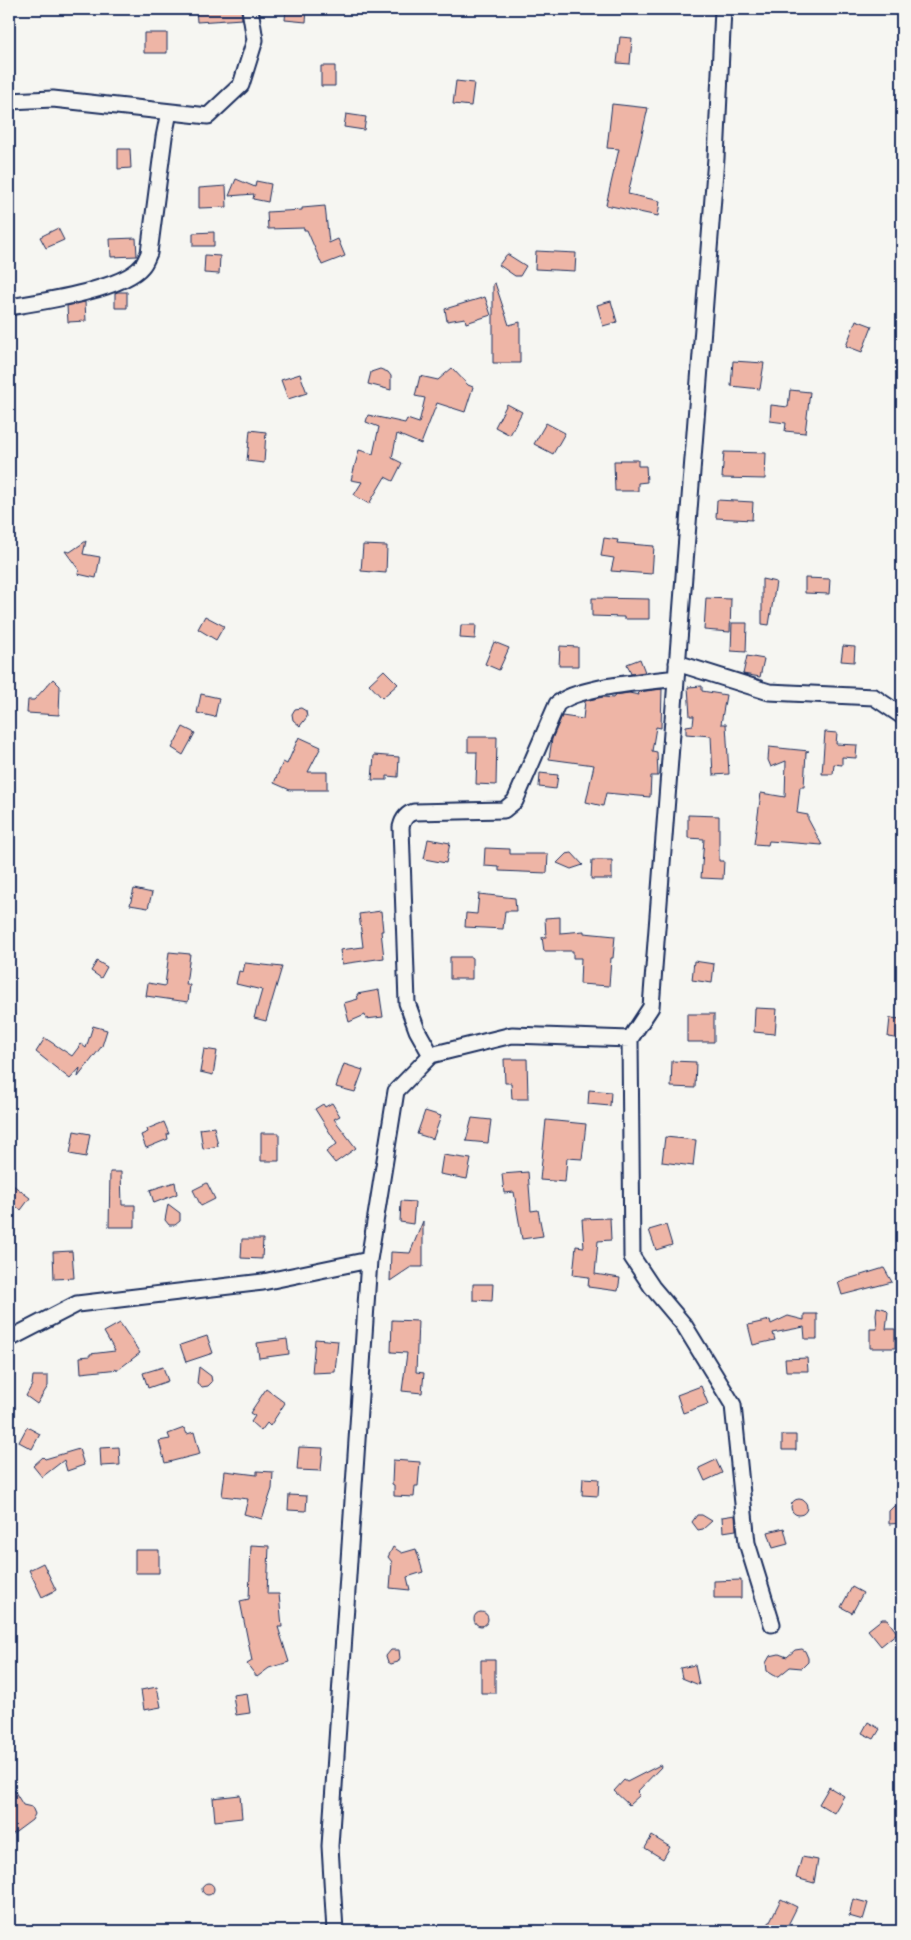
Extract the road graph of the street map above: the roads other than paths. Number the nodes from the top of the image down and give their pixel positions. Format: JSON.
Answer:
{"nodes":[{"id":1,"x":250,"y":9,"type":"edge"},
{"id":2,"x":723,"y":9,"type":"edge"},
{"id":3,"x":9,"y":101,"type":"edge"},
{"id":4,"x":169,"y":112,"type":"junction"},
{"id":5,"x":9,"y":307,"type":"edge"},
{"id":6,"x":678,"y":663,"type":"junction"},
{"id":7,"x":675,"y":678,"type":"junction"},
{"id":8,"x":902,"y":716,"type":"edge"},
{"id":9,"x":630,"y":1039,"type":"junction"},
{"id":10,"x":431,"y":1055,"type":"junction"},
{"id":11,"x":369,"y":1260,"type":"junction"},
{"id":12,"x":9,"y":1339,"type":"edge"},
{"id":13,"x":772,"y":1624,"type":"dead end"},
{"id":14,"x":336,"y":1931,"type":"edge"}],
"edges":[{"from":1,"to":4,"type":"street"},
{"from":2,"to":6,"type":"street"},
{"from":3,"to":4,"type":"street"},
{"from":4,"to":5,"type":"street"},
{"from":6,"to":7,"type":"street"},
{"from":6,"to":8,"type":"street"},
{"from":7,"to":9,"type":"street"},
{"from":7,"to":10,"type":"street"},
{"from":9,"to":10,"type":"street"},
{"from":9,"to":13,"type":"street"},
{"from":10,"to":11,"type":"street"},
{"from":11,"to":12,"type":"street"},
{"from":11,"to":14,"type":"street"}]}
